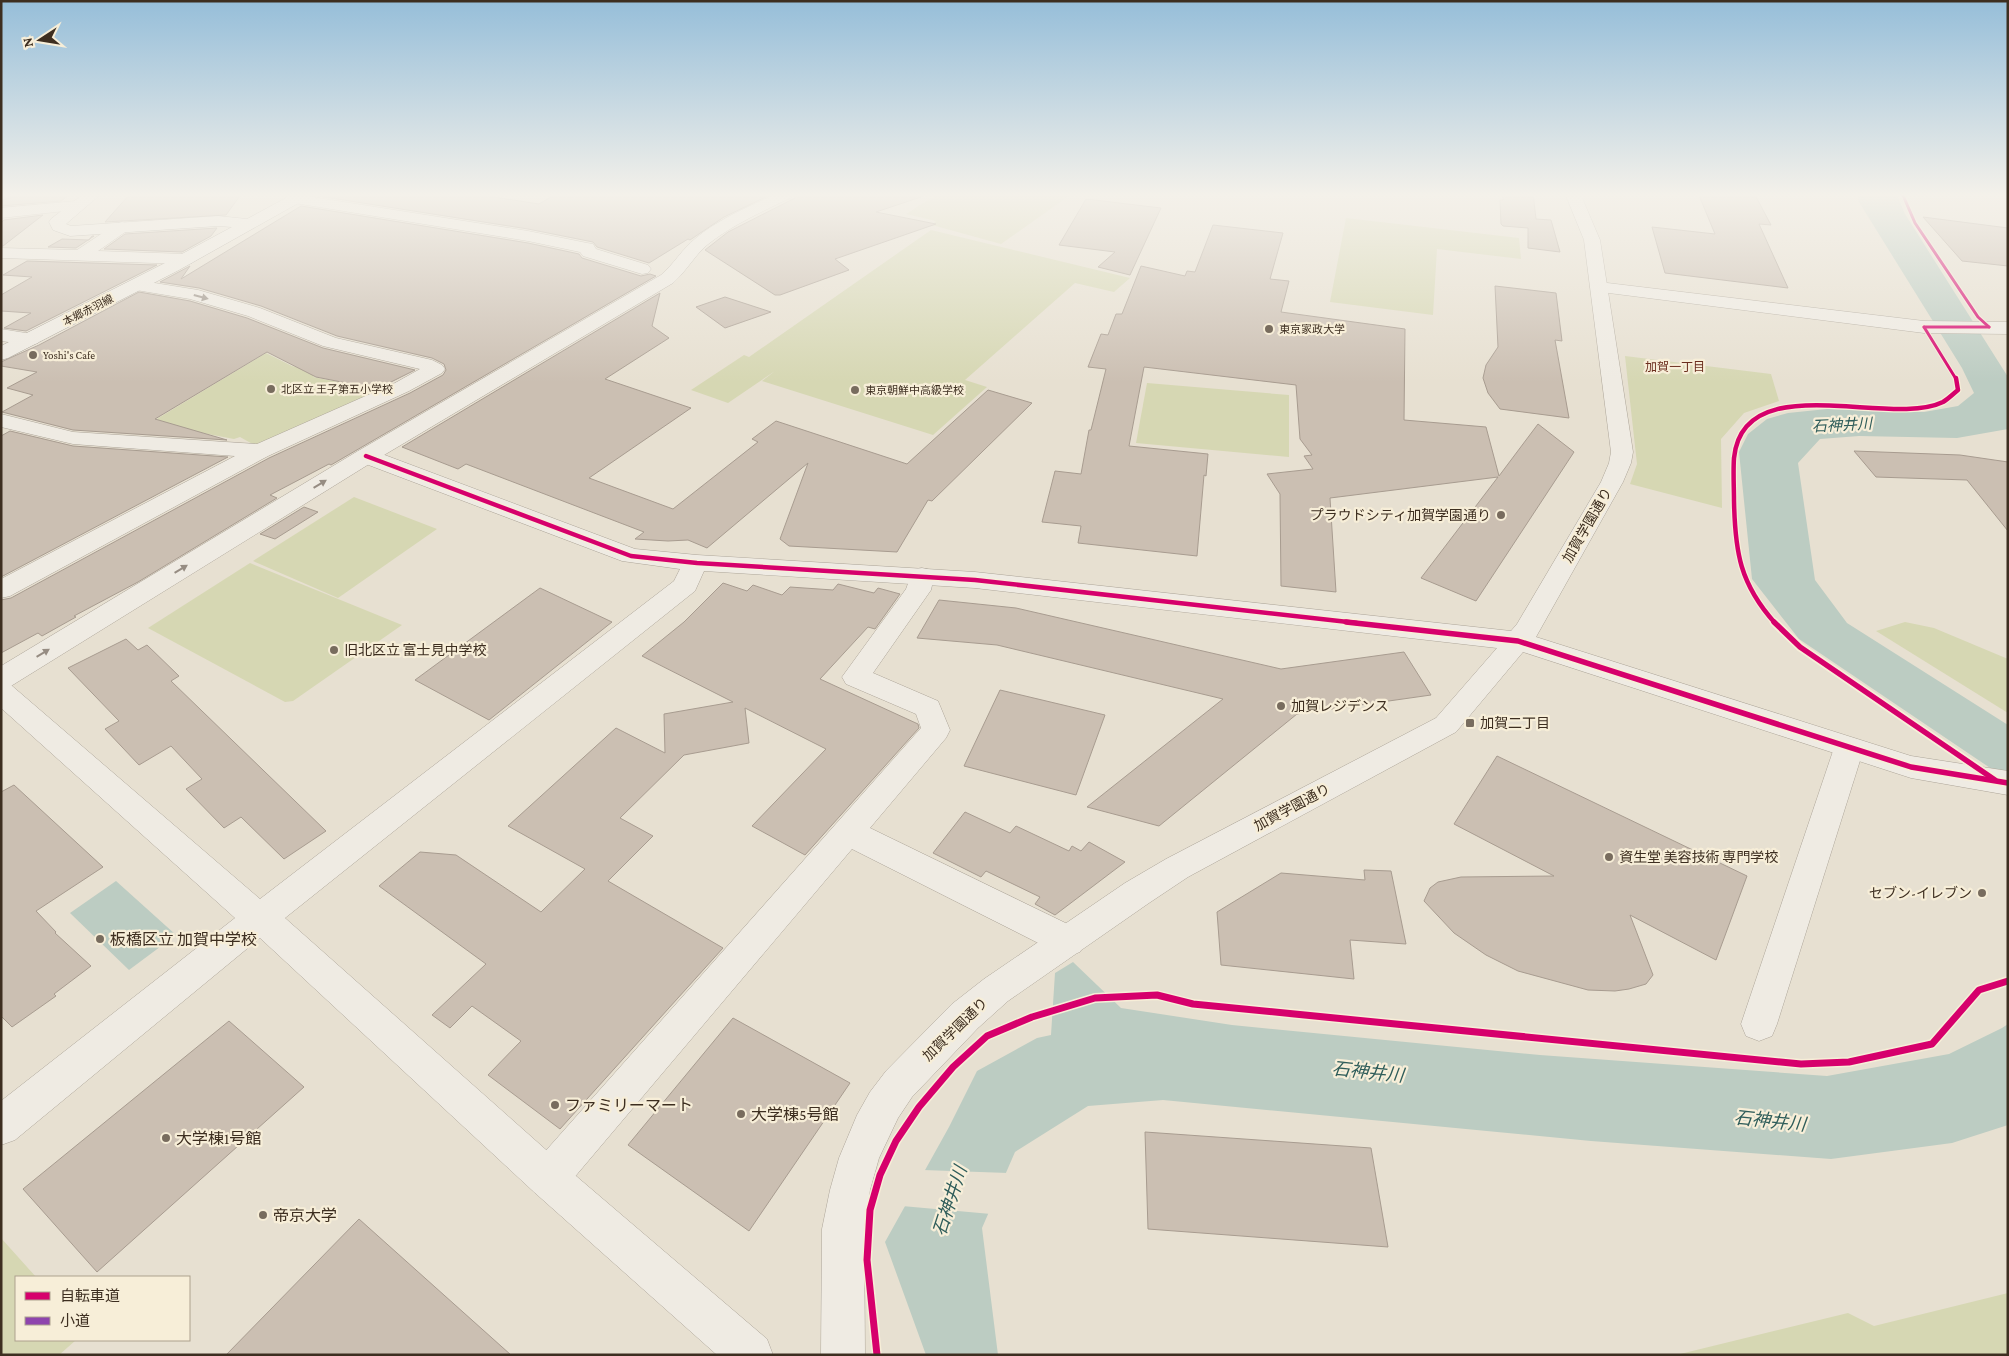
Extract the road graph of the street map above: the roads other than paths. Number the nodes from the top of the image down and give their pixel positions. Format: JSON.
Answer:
{"nodes":[{"id":1,"x":115,"y":256,"type":"edge"},
{"id":2,"x":191,"y":256,"type":"edge"},
{"id":3,"x":602,"y":256,"type":"edge"},
{"id":4,"x":689,"y":256,"type":"edge"},
{"id":5,"x":1594,"y":256,"type":"edge"},
{"id":6,"x":186,"y":259,"type":"junction"},
{"id":7,"x":642,"y":269,"type":"dead end"},
{"id":8,"x":136,"y":285,"type":"junction"},
{"id":9,"x":1599,"y":287,"type":"junction"},
{"id":10,"x":2008,"y":328,"type":"edge"},
{"id":11,"x":1,"y":335,"type":"edge"},
{"id":12,"x":31,"y":339,"type":"junction"},
{"id":13,"x":1,"y":354,"type":"edge"},
{"id":14,"x":1,"y":420,"type":"edge"},
{"id":15,"x":260,"y":451,"type":"junction"},
{"id":16,"x":366,"y":456,"type":"junction"},
{"id":17,"x":697,"y":563,"type":"junction"},
{"id":18,"x":922,"y":576,"type":"junction"},
{"id":19,"x":1,"y":590,"type":"edge"},
{"id":20,"x":1518,"y":641,"type":"junction"},
{"id":21,"x":1,"y":679,"type":"edge"},
{"id":22,"x":1,"y":692,"type":"edge"},
{"id":23,"x":1850,"y":748,"type":"junction"},
{"id":24,"x":2007,"y":782,"type":"edge"},
{"id":25,"x":848,"y":832,"type":"junction"},
{"id":26,"x":260,"y":918,"type":"junction"},
{"id":27,"x":1068,"y":941,"type":"junction"},
{"id":28,"x":1759,"y":1024,"type":"dead end"},
{"id":29,"x":1,"y":1126,"type":"edge"},
{"id":30,"x":548,"y":1178,"type":"junction"},
{"id":31,"x":751,"y":1355,"type":"edge"},
{"id":32,"x":843,"y":1355,"type":"edge"}],
"edges":[{"from":1,"to":6,"type":"street"},
{"from":2,"to":6,"type":"street","name":"本郷赤羽線"},
{"from":3,"to":7,"type":"street"},
{"from":4,"to":16,"type":"street"},
{"from":5,"to":9,"type":"street","name":"加賀学園通り"},
{"from":6,"to":8,"type":"street","name":"本郷赤羽線"},
{"from":8,"to":12,"type":"street","name":"本郷赤羽線"},
{"from":8,"to":15,"type":"street","one_way":true},
{"from":9,"to":10,"type":"street"},
{"from":9,"to":20,"type":"street","name":"加賀学園通り"},
{"from":11,"to":12,"type":"street"},
{"from":12,"to":13,"type":"street","name":"本郷赤羽線"},
{"from":14,"to":15,"type":"street"},
{"from":15,"to":19,"type":"street"},
{"from":16,"to":17,"type":"street"},
{"from":21,"to":16,"type":"street","one_way":true},
{"from":17,"to":18,"type":"street"},
{"from":17,"to":26,"type":"street"},
{"from":18,"to":20,"type":"street"},
{"from":18,"to":25,"type":"street"},
{"from":20,"to":23,"type":"street"},
{"from":20,"to":27,"type":"street","name":"加賀学園通り"},
{"from":22,"to":26,"type":"street"},
{"from":23,"to":24,"type":"street"},
{"from":23,"to":28,"type":"street"},
{"from":25,"to":27,"type":"street"},
{"from":25,"to":30,"type":"street"},
{"from":26,"to":29,"type":"street"},
{"from":26,"to":30,"type":"street"},
{"from":27,"to":32,"type":"street","name":"加賀学園通り"},
{"from":30,"to":31,"type":"street"}]}
